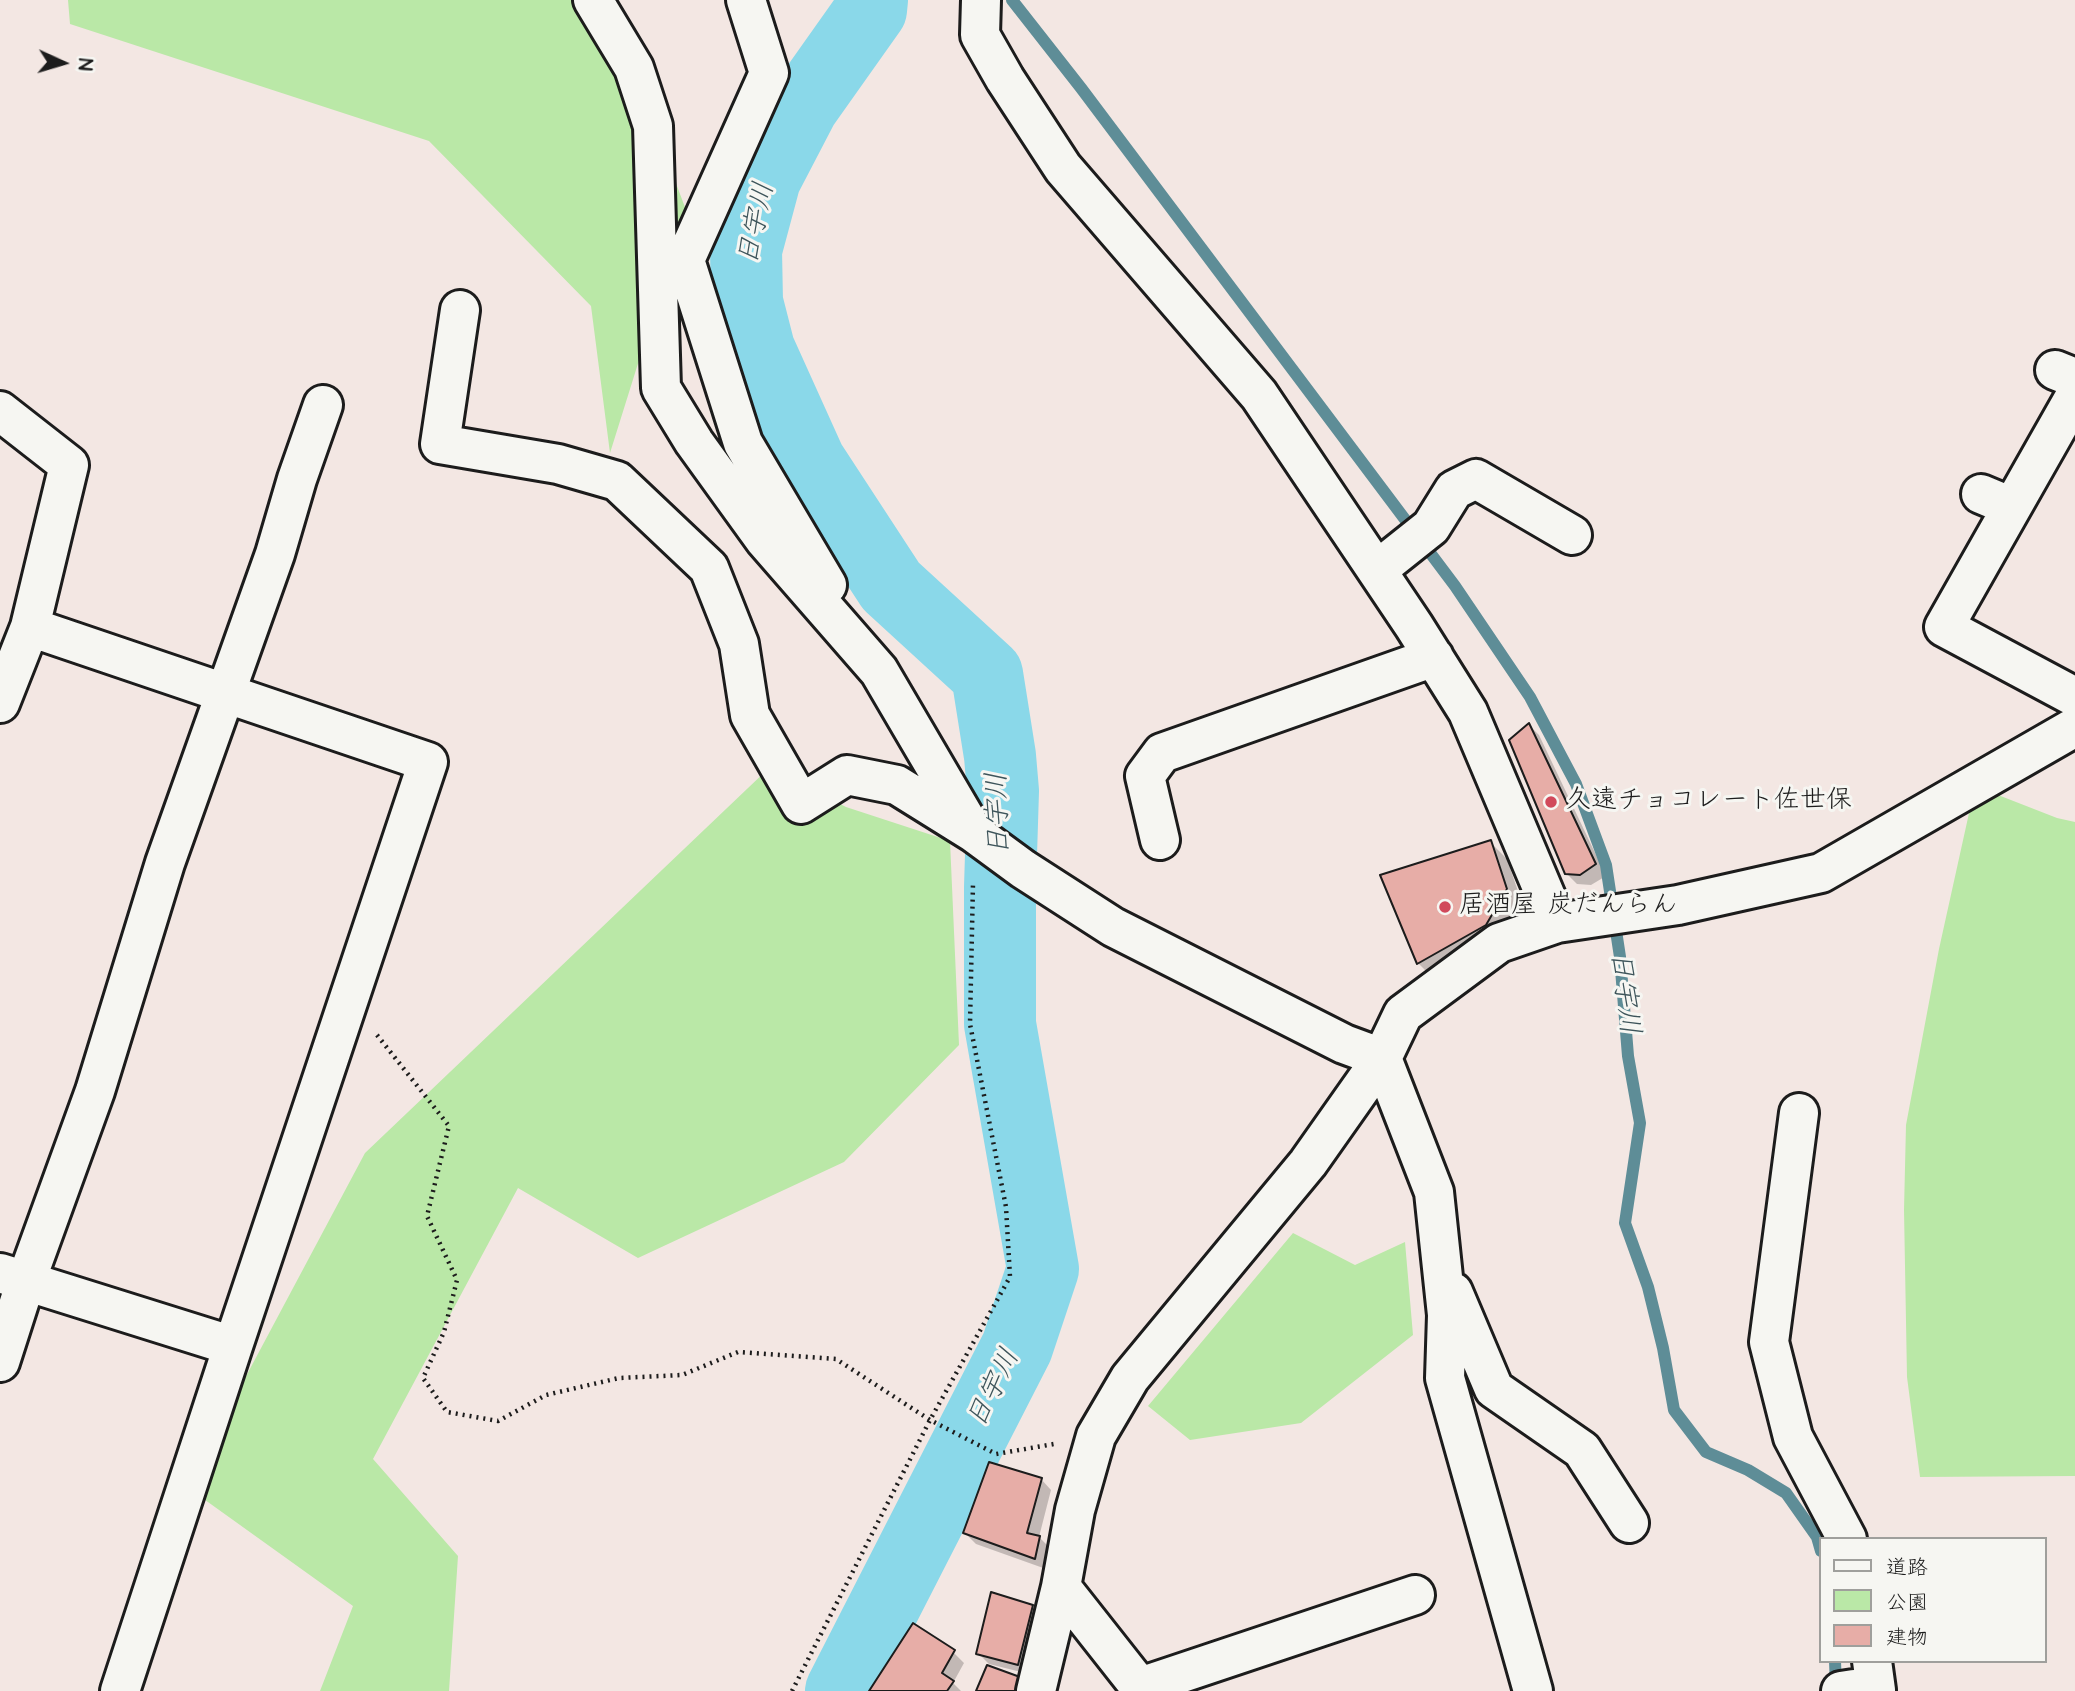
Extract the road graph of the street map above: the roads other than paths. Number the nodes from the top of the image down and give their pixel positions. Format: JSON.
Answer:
{"nodes":[{"id":1,"x":593,"y":0,"type":"edge"},
{"id":2,"x":746,"y":0,"type":"edge"},
{"id":3,"x":981,"y":4,"type":"edge"},
{"id":4,"x":460,"y":310,"type":"dead end"},
{"id":5,"x":2068,"y":381,"type":"edge"},
{"id":6,"x":323,"y":405,"type":"dead end"},
{"id":7,"x":0,"y":411,"type":"edge"},
{"id":8,"x":1572,"y":535,"type":"dead end"},
{"id":9,"x":1387,"y":562,"type":"junction"},
{"id":10,"x":30,"y":627,"type":"junction"},
{"id":11,"x":1434,"y":657,"type":"junction"},
{"id":12,"x":879,"y":671,"type":"junction"},
{"id":13,"x":225,"y":693,"type":"junction"},
{"id":14,"x":2075,"y":697,"type":"edge"},
{"id":15,"x":0,"y":704,"type":"edge"},
{"id":16,"x":2075,"y":727,"type":"edge"},
{"id":17,"x":974,"y":833,"type":"junction"},
{"id":18,"x":1160,"y":840,"type":"dead end"},
{"id":19,"x":1572,"y":920,"type":"junction"},
{"id":20,"x":1382,"y":1058,"type":"junction"},
{"id":21,"x":1799,"y":1113,"type":"dead end"},
{"id":22,"x":1442,"y":1264,"type":"junction"},
{"id":23,"x":13,"y":1277,"type":"edge"},
{"id":24,"x":233,"y":1346,"type":"junction"},
{"id":25,"x":0,"y":1362,"type":"edge"},
{"id":26,"x":1629,"y":1523,"type":"dead end"},
{"id":27,"x":1846,"y":1537,"type":"edge"},
{"id":28,"x":1061,"y":1587,"type":"junction"},
{"id":29,"x":1415,"y":1595,"type":"dead end"},
{"id":30,"x":1142,"y":1689,"type":"edge"},
{"id":31,"x":120,"y":1691,"type":"edge"},
{"id":32,"x":1036,"y":1691,"type":"edge"},
{"id":33,"x":1533,"y":1691,"type":"edge"}],
"edges":[{"from":1,"to":12,"type":"street"},
{"from":2,"to":12,"type":"street"},
{"from":3,"to":9,"type":"street"},
{"from":4,"to":17,"type":"street"},
{"from":5,"to":14,"type":"street"},
{"from":6,"to":13,"type":"street"},
{"from":7,"to":10,"type":"street"},
{"from":8,"to":9,"type":"street"},
{"from":9,"to":11,"type":"street"},
{"from":10,"to":13,"type":"street"},
{"from":10,"to":15,"type":"street"},
{"from":11,"to":18,"type":"street"},
{"from":11,"to":19,"type":"street"},
{"from":12,"to":17,"type":"street"},
{"from":13,"to":23,"type":"street"},
{"from":13,"to":24,"type":"street"},
{"from":16,"to":19,"type":"street"},
{"from":17,"to":20,"type":"street"},
{"from":19,"to":20,"type":"street"},
{"from":20,"to":22,"type":"street"},
{"from":20,"to":28,"type":"street"},
{"from":21,"to":27,"type":"street"},
{"from":22,"to":26,"type":"street"},
{"from":22,"to":33,"type":"street"},
{"from":23,"to":24,"type":"street"},
{"from":23,"to":25,"type":"street"},
{"from":24,"to":31,"type":"street"},
{"from":28,"to":30,"type":"street"},
{"from":28,"to":32,"type":"street"},
{"from":29,"to":30,"type":"street"}]}
